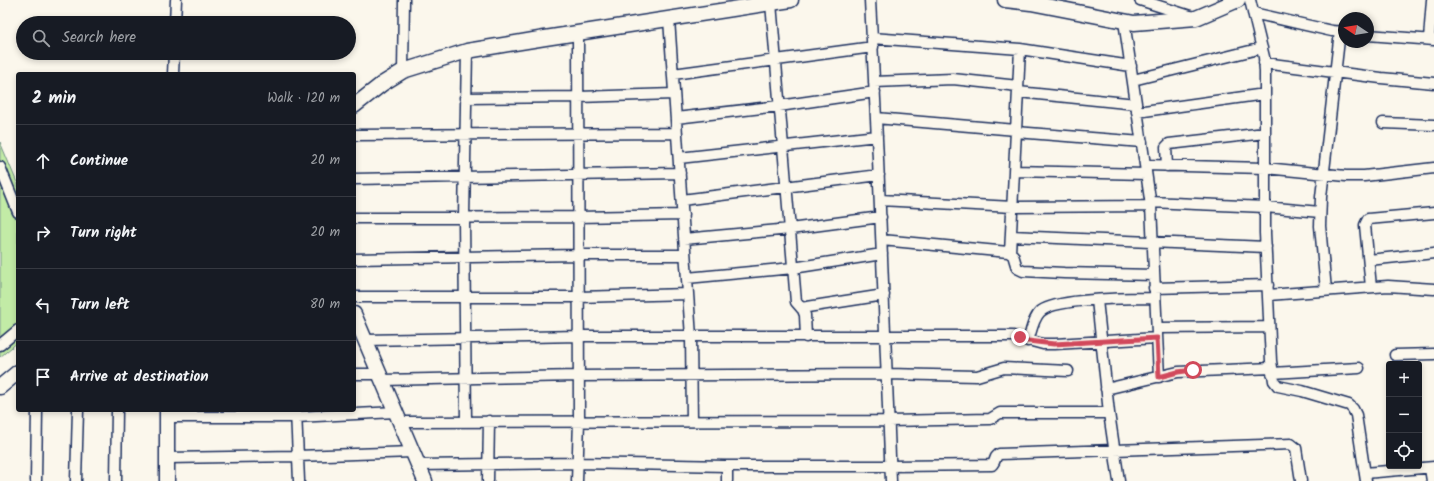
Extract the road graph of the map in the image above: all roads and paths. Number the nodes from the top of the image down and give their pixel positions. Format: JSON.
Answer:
{"nodes":[{"id":1,"x":176,"y":0,"type":"edge"},
{"id":2,"x":404,"y":0,"type":"edge"},
{"id":3,"x":791,"y":0,"type":"edge"},
{"id":4,"x":870,"y":0,"type":"edge"},
{"id":5,"x":1005,"y":0,"type":"edge"},
{"id":6,"x":1140,"y":0,"type":"edge"},
{"id":7,"x":1238,"y":0,"type":"edge"},
{"id":8,"x":1250,"y":0,"type":"edge"},
{"id":9,"x":1432,"y":0,"type":"edge"},
{"id":10,"x":771,"y":3,"type":"junction"},
{"id":11,"x":1253,"y":13,"type":"junction"},
{"id":12,"x":175,"y":16,"type":"edge"},
{"id":13,"x":1196,"y":18,"type":"junction"},
{"id":14,"x":669,"y":19,"type":"junction"},
{"id":15,"x":1124,"y":21,"type":"junction"},
{"id":16,"x":1338,"y":31,"type":"edge"},
{"id":17,"x":578,"y":33,"type":"junction"},
{"id":18,"x":1374,"y":35,"type":"edge"},
{"id":19,"x":1431,"y":40,"type":"edge"},
{"id":20,"x":872,"y":43,"type":"junction"},
{"id":21,"x":1262,"y":48,"type":"junction"},
{"id":22,"x":1339,"y":48,"type":"edge"},
{"id":23,"x":1020,"y":49,"type":"junction"},
{"id":24,"x":467,"y":51,"type":"junction"},
{"id":25,"x":174,"y":60,"type":"edge"},
{"id":26,"x":776,"y":60,"type":"junction"},
{"id":27,"x":1264,"y":63,"type":"junction"},
{"id":28,"x":1131,"y":66,"type":"junction"},
{"id":29,"x":403,"y":71,"type":"junction"},
{"id":30,"x":174,"y":72,"type":"edge"},
{"id":31,"x":1335,"y":72,"type":"junction"},
{"id":32,"x":673,"y":74,"type":"junction"},
{"id":33,"x":1133,"y":80,"type":"junction"},
{"id":34,"x":1434,"y":83,"type":"edge"},
{"id":35,"x":875,"y":87,"type":"junction"},
{"id":36,"x":1018,"y":89,"type":"junction"},
{"id":37,"x":674,"y":94,"type":"junction"},
{"id":38,"x":1265,"y":94,"type":"junction"},
{"id":39,"x":578,"y":97,"type":"junction"},
{"id":40,"x":466,"y":98,"type":"junction"},
{"id":41,"x":356,"y":104,"type":"edge"},
{"id":42,"x":780,"y":106,"type":"junction"},
{"id":43,"x":1137,"y":108,"type":"junction"},
{"id":44,"x":676,"y":118,"type":"junction"},
{"id":45,"x":876,"y":118,"type":"junction"},
{"id":46,"x":1383,"y":123,"type":"dead end"},
{"id":47,"x":1434,"y":125,"type":"edge"},
{"id":48,"x":1016,"y":131,"type":"junction"},
{"id":49,"x":677,"y":133,"type":"junction"},
{"id":50,"x":1265,"y":133,"type":"junction"},
{"id":51,"x":356,"y":135,"type":"edge"},
{"id":52,"x":465,"y":135,"type":"junction"},
{"id":53,"x":578,"y":135,"type":"junction"},
{"id":54,"x":877,"y":136,"type":"junction"},
{"id":55,"x":1142,"y":142,"type":"junction"},
{"id":56,"x":783,"y":146,"type":"junction"},
{"id":57,"x":679,"y":158,"type":"junction"},
{"id":58,"x":1167,"y":166,"type":"junction"},
{"id":59,"x":0,"y":167,"type":"edge"},
{"id":60,"x":1265,"y":168,"type":"junction"},
{"id":61,"x":1434,"y":168,"type":"edge"},
{"id":62,"x":1146,"y":170,"type":"junction"},
{"id":63,"x":1014,"y":171,"type":"junction"},
{"id":64,"x":680,"y":173,"type":"junction"},
{"id":65,"x":1323,"y":173,"type":"junction"},
{"id":66,"x":578,"y":175,"type":"junction"},
{"id":67,"x":879,"y":175,"type":"junction"},
{"id":68,"x":465,"y":177,"type":"junction"},
{"id":69,"x":356,"y":179,"type":"edge"},
{"id":70,"x":786,"y":187,"type":"junction"},
{"id":71,"x":682,"y":200,"type":"junction"},
{"id":72,"x":880,"y":200,"type":"junction"},
{"id":73,"x":1151,"y":204,"type":"junction"},
{"id":74,"x":16,"y":207,"type":"edge"},
{"id":75,"x":1012,"y":207,"type":"junction"},
{"id":76,"x":1265,"y":207,"type":"junction"},
{"id":77,"x":1320,"y":212,"type":"junction"},
{"id":78,"x":1434,"y":213,"type":"edge"},
{"id":79,"x":683,"y":215,"type":"junction"},
{"id":80,"x":578,"y":217,"type":"junction"},
{"id":81,"x":881,"y":217,"type":"junction"},
{"id":82,"x":356,"y":218,"type":"edge"},
{"id":83,"x":464,"y":218,"type":"junction"},
{"id":84,"x":790,"y":228,"type":"junction"},
{"id":85,"x":1011,"y":236,"type":"junction"},
{"id":86,"x":684,"y":239,"type":"junction"},
{"id":87,"x":882,"y":240,"type":"junction"},
{"id":88,"x":1152,"y":241,"type":"junction"},
{"id":89,"x":1266,"y":246,"type":"junction"},
{"id":90,"x":1010,"y":253,"type":"junction"},
{"id":91,"x":1434,"y":253,"type":"edge"},
{"id":92,"x":882,"y":254,"type":"junction"},
{"id":93,"x":578,"y":255,"type":"junction"},
{"id":94,"x":685,"y":255,"type":"junction"},
{"id":95,"x":464,"y":257,"type":"junction"},
{"id":96,"x":356,"y":259,"type":"edge"},
{"id":97,"x":1369,"y":260,"type":"junction"},
{"id":98,"x":793,"y":268,"type":"junction"},
{"id":99,"x":1154,"y":275,"type":"junction"},
{"id":100,"x":687,"y":278,"type":"junction"},
{"id":101,"x":1371,"y":287,"type":"junction"},
{"id":102,"x":1434,"y":289,"type":"edge"},
{"id":103,"x":1268,"y":290,"type":"junction"},
{"id":104,"x":1326,"y":290,"type":"junction"},
{"id":105,"x":1155,"y":293,"type":"junction"},
{"id":106,"x":688,"y":294,"type":"junction"},
{"id":107,"x":884,"y":295,"type":"junction"},
{"id":108,"x":464,"y":296,"type":"junction"},
{"id":109,"x":578,"y":296,"type":"junction"},
{"id":110,"x":356,"y":297,"type":"edge"},
{"id":111,"x":1097,"y":300,"type":"junction"},
{"id":112,"x":801,"y":308,"type":"junction"},
{"id":113,"x":356,"y":321,"type":"edge"},
{"id":114,"x":1269,"y":327,"type":"junction"},
{"id":115,"x":1157,"y":328,"type":"junction"},
{"id":116,"x":16,"y":332,"type":"edge"},
{"id":117,"x":578,"y":336,"type":"junction"},
{"id":118,"x":361,"y":337,"type":"edge"},
{"id":119,"x":691,"y":337,"type":"junction"},
{"id":120,"x":806,"y":337,"type":"junction"},
{"id":121,"x":886,"y":337,"type":"junction"},
{"id":122,"x":465,"y":338,"type":"junction"},
{"id":123,"x":1157,"y":338,"type":"junction"},
{"id":124,"x":1028,"y":341,"type":"junction"},
{"id":125,"x":1101,"y":342,"type":"junction"},
{"id":126,"x":0,"y":345,"type":"edge"},
{"id":127,"x":1434,"y":354,"type":"edge"},
{"id":128,"x":1395,"y":355,"type":"dead end"},
{"id":129,"x":1359,"y":368,"type":"dead end"},
{"id":130,"x":1068,"y":371,"type":"dead end"},
{"id":131,"x":1272,"y":371,"type":"junction"},
{"id":132,"x":16,"y":374,"type":"edge"},
{"id":133,"x":356,"y":374,"type":"edge"},
{"id":134,"x":887,"y":374,"type":"junction"},
{"id":135,"x":691,"y":375,"type":"junction"},
{"id":136,"x":578,"y":376,"type":"junction"},
{"id":137,"x":381,"y":377,"type":"junction"},
{"id":138,"x":1159,"y":377,"type":"junction"},
{"id":139,"x":466,"y":378,"type":"junction"},
{"id":140,"x":0,"y":387,"type":"edge"},
{"id":141,"x":1106,"y":389,"type":"junction"},
{"id":142,"x":38,"y":412,"type":"edge"},
{"id":143,"x":78,"y":412,"type":"edge"},
{"id":144,"x":117,"y":412,"type":"edge"},
{"id":145,"x":1109,"y":413,"type":"junction"},
{"id":146,"x":167,"y":414,"type":"edge"},
{"id":147,"x":296,"y":414,"type":"edge"},
{"id":148,"x":398,"y":417,"type":"junction"},
{"id":149,"x":466,"y":421,"type":"junction"},
{"id":150,"x":579,"y":421,"type":"junction"},
{"id":151,"x":692,"y":421,"type":"junction"},
{"id":152,"x":889,"y":421,"type":"junction"},
{"id":153,"x":489,"y":422,"type":"junction"},
{"id":154,"x":1115,"y":450,"type":"junction"},
{"id":155,"x":413,"y":452,"type":"junction"},
{"id":156,"x":297,"y":456,"type":"junction"},
{"id":157,"x":167,"y":458,"type":"junction"},
{"id":158,"x":578,"y":463,"type":"junction"},
{"id":159,"x":488,"y":464,"type":"junction"},
{"id":160,"x":418,"y":465,"type":"junction"},
{"id":161,"x":727,"y":466,"type":"junction"},
{"id":162,"x":890,"y":466,"type":"junction"},
{"id":163,"x":1432,"y":467,"type":"edge"},
{"id":164,"x":1365,"y":479,"type":"edge"},
{"id":165,"x":36,"y":481,"type":"edge"},
{"id":166,"x":76,"y":481,"type":"edge"},
{"id":167,"x":116,"y":481,"type":"edge"},
{"id":168,"x":167,"y":481,"type":"edge"},
{"id":169,"x":299,"y":481,"type":"edge"},
{"id":170,"x":425,"y":481,"type":"edge"},
{"id":171,"x":488,"y":481,"type":"edge"},
{"id":172,"x":578,"y":481,"type":"edge"},
{"id":173,"x":727,"y":481,"type":"edge"},
{"id":174,"x":891,"y":481,"type":"edge"},
{"id":175,"x":1119,"y":481,"type":"edge"},
{"id":176,"x":1301,"y":481,"type":"edge"},
{"id":177,"x":1432,"y":481,"type":"edge"}],
"edges":[{"from":1,"to":12,"type":"street"},
{"from":2,"to":29,"type":"street"},
{"from":3,"to":10,"type":"street"},
{"from":4,"to":20,"type":"street"},
{"from":5,"to":15,"type":"street"},
{"from":6,"to":13,"type":"street"},
{"from":7,"to":13,"type":"street"},
{"from":8,"to":11,"type":"street"},
{"from":9,"to":19,"type":"street"},
{"from":10,"to":14,"type":"street"},
{"from":10,"to":26,"type":"street"},
{"from":11,"to":16,"type":"street"},
{"from":11,"to":21,"type":"street"},
{"from":13,"to":15,"type":"street"},
{"from":14,"to":17,"type":"street"},
{"from":14,"to":32,"type":"street"},
{"from":15,"to":28,"type":"street"},
{"from":17,"to":24,"type":"street"},
{"from":17,"to":39,"type":"street"},
{"from":18,"to":19,"type":"street"},
{"from":20,"to":23,"type":"street"},
{"from":20,"to":26,"type":"street"},
{"from":20,"to":35,"type":"street"},
{"from":21,"to":27,"type":"street"},
{"from":21,"to":33,"type":"street"},
{"from":22,"to":31,"type":"street"},
{"from":23,"to":28,"type":"street"},
{"from":23,"to":36,"type":"street"},
{"from":24,"to":29,"type":"street"},
{"from":24,"to":40,"type":"street"},
{"from":25,"to":30,"type":"street"},
{"from":26,"to":32,"type":"street"},
{"from":26,"to":42,"type":"street"},
{"from":27,"to":31,"type":"street"},
{"from":27,"to":38,"type":"street"},
{"from":28,"to":33,"type":"street"},
{"from":29,"to":41,"type":"street"},
{"from":31,"to":34,"type":"street"},
{"from":31,"to":65,"type":"street"},
{"from":32,"to":37,"type":"street"},
{"from":33,"to":43,"type":"street"},
{"from":35,"to":36,"type":"street"},
{"from":35,"to":42,"type":"street"},
{"from":35,"to":45,"type":"street"},
{"from":36,"to":43,"type":"street"},
{"from":36,"to":48,"type":"street"},
{"from":37,"to":39,"type":"street"},
{"from":37,"to":44,"type":"street"},
{"from":38,"to":43,"type":"street"},
{"from":38,"to":50,"type":"street"},
{"from":39,"to":40,"type":"street"},
{"from":39,"to":53,"type":"street"},
{"from":40,"to":52,"type":"street"},
{"from":42,"to":44,"type":"street"},
{"from":42,"to":56,"type":"street"},
{"from":43,"to":55,"type":"street"},
{"from":44,"to":49,"type":"street"},
{"from":45,"to":48,"type":"street"},
{"from":45,"to":54,"type":"street"},
{"from":46,"to":47,"type":"street"},
{"from":48,"to":55,"type":"street"},
{"from":48,"to":63,"type":"street"},
{"from":49,"to":53,"type":"street"},
{"from":49,"to":57,"type":"street"},
{"from":50,"to":58,"type":"street"},
{"from":50,"to":60,"type":"street"},
{"from":51,"to":52,"type":"street"},
{"from":52,"to":53,"type":"street"},
{"from":52,"to":68,"type":"street"},
{"from":53,"to":66,"type":"street"},
{"from":54,"to":56,"type":"street"},
{"from":54,"to":67,"type":"street"},
{"from":55,"to":62,"type":"street"},
{"from":56,"to":57,"type":"street"},
{"from":56,"to":70,"type":"street"},
{"from":57,"to":64,"type":"street"},
{"from":58,"to":60,"type":"street"},
{"from":58,"to":62,"type":"street"},
{"from":59,"to":74,"type":"street"},
{"from":60,"to":65,"type":"street"},
{"from":60,"to":76,"type":"street"},
{"from":61,"to":65,"type":"street"},
{"from":62,"to":63,"type":"street"},
{"from":62,"to":73,"type":"street"},
{"from":63,"to":75,"type":"street"},
{"from":64,"to":66,"type":"street"},
{"from":64,"to":71,"type":"street"},
{"from":65,"to":77,"type":"street"},
{"from":66,"to":68,"type":"street"},
{"from":66,"to":80,"type":"street"},
{"from":67,"to":70,"type":"street"},
{"from":67,"to":72,"type":"street"},
{"from":68,"to":69,"type":"street"},
{"from":68,"to":83,"type":"street"},
{"from":70,"to":71,"type":"street"},
{"from":70,"to":84,"type":"street"},
{"from":71,"to":79,"type":"street"},
{"from":72,"to":75,"type":"street"},
{"from":72,"to":81,"type":"street"},
{"from":73,"to":75,"type":"street"},
{"from":73,"to":76,"type":"street"},
{"from":73,"to":88,"type":"street"},
{"from":75,"to":85,"type":"street"},
{"from":76,"to":77,"type":"street"},
{"from":76,"to":89,"type":"street"},
{"from":77,"to":104,"type":"street"},
{"from":78,"to":97,"type":"street"},
{"from":79,"to":80,"type":"street"},
{"from":79,"to":86,"type":"street"},
{"from":80,"to":83,"type":"street"},
{"from":80,"to":93,"type":"street"},
{"from":81,"to":84,"type":"street"},
{"from":81,"to":87,"type":"street"},
{"from":82,"to":83,"type":"street"},
{"from":83,"to":95,"type":"street"},
{"from":84,"to":86,"type":"street"},
{"from":84,"to":98,"type":"street"},
{"from":85,"to":88,"type":"street"},
{"from":85,"to":90,"type":"street"},
{"from":86,"to":94,"type":"street"},
{"from":87,"to":90,"type":"street"},
{"from":87,"to":92,"type":"street"},
{"from":88,"to":89,"type":"street"},
{"from":88,"to":99,"type":"street"},
{"from":89,"to":103,"type":"street"},
{"from":90,"to":99,"type":"street"},
{"from":91,"to":97,"type":"street"},
{"from":92,"to":98,"type":"street"},
{"from":92,"to":107,"type":"street"},
{"from":93,"to":94,"type":"street"},
{"from":93,"to":95,"type":"street"},
{"from":93,"to":109,"type":"street"},
{"from":94,"to":100,"type":"street"},
{"from":95,"to":96,"type":"street"},
{"from":95,"to":108,"type":"street"},
{"from":97,"to":101,"type":"street"},
{"from":98,"to":100,"type":"street"},
{"from":98,"to":112,"type":"street"},
{"from":99,"to":105,"type":"street"},
{"from":100,"to":106,"type":"street"},
{"from":101,"to":102,"type":"street"},
{"from":101,"to":104,"type":"street"},
{"from":103,"to":104,"type":"street"},
{"from":103,"to":105,"type":"street"},
{"from":103,"to":114,"type":"street"},
{"from":105,"to":111,"type":"street"},
{"from":105,"to":115,"type":"street"},
{"from":106,"to":109,"type":"street"},
{"from":106,"to":119,"type":"street"},
{"from":107,"to":112,"type":"street"},
{"from":107,"to":121,"type":"street"},
{"from":108,"to":109,"type":"street"},
{"from":108,"to":110,"type":"street"},
{"from":108,"to":122,"type":"street"},
{"from":109,"to":117,"type":"street"},
{"from":111,"to":124,"type":"street"},
{"from":111,"to":125,"type":"street"},
{"from":112,"to":120,"type":"street"},
{"from":113,"to":118,"type":"street"},
{"from":114,"to":115,"type":"street"},
{"from":114,"to":131,"type":"street"},
{"from":115,"to":123,"type":"street"},
{"from":116,"to":126,"type":"street"},
{"from":117,"to":119,"type":"street"},
{"from":117,"to":122,"type":"street"},
{"from":117,"to":136,"type":"street"},
{"from":118,"to":122,"type":"street"},
{"from":118,"to":137,"type":"street"},
{"from":119,"to":120,"type":"street"},
{"from":119,"to":135,"type":"street"},
{"from":120,"to":121,"type":"street"},
{"from":121,"to":124,"type":"street"},
{"from":121,"to":134,"type":"street"},
{"from":122,"to":139,"type":"street"},
{"from":123,"to":125,"type":"street"},
{"from":123,"to":138,"type":"street"},
{"from":124,"to":125,"type":"street"},
{"from":125,"to":141,"type":"street"},
{"from":127,"to":128,"type":"street"},
{"from":129,"to":131,"type":"street"},
{"from":130,"to":134,"type":"street"},
{"from":131,"to":138,"type":"street"},
{"from":131,"to":164,"type":"street"},
{"from":132,"to":140,"type":"street"},
{"from":133,"to":137,"type":"street"},
{"from":134,"to":135,"type":"street"},
{"from":134,"to":152,"type":"street"},
{"from":135,"to":136,"type":"street"},
{"from":135,"to":151,"type":"street"},
{"from":136,"to":139,"type":"street"},
{"from":136,"to":150,"type":"street"},
{"from":137,"to":139,"type":"street"},
{"from":137,"to":148,"type":"street"},
{"from":138,"to":141,"type":"street"},
{"from":139,"to":149,"type":"street"},
{"from":141,"to":145,"type":"street"},
{"from":142,"to":165,"type":"street"},
{"from":143,"to":166,"type":"street"},
{"from":144,"to":167,"type":"street"},
{"from":145,"to":152,"type":"street"},
{"from":145,"to":154,"type":"street"},
{"from":146,"to":147,"type":"street"},
{"from":146,"to":157,"type":"street"},
{"from":147,"to":148,"type":"street"},
{"from":147,"to":156,"type":"street"},
{"from":148,"to":149,"type":"street"},
{"from":148,"to":155,"type":"street"},
{"from":149,"to":153,"type":"street"},
{"from":150,"to":151,"type":"street"},
{"from":150,"to":153,"type":"street"},
{"from":150,"to":158,"type":"street"},
{"from":151,"to":152,"type":"street"},
{"from":152,"to":162,"type":"street"},
{"from":153,"to":159,"type":"street"},
{"from":154,"to":162,"type":"street"},
{"from":154,"to":175,"type":"street"},
{"from":154,"to":176,"type":"street"},
{"from":155,"to":156,"type":"street"},
{"from":155,"to":160,"type":"street"},
{"from":156,"to":157,"type":"street"},
{"from":156,"to":169,"type":"street"},
{"from":157,"to":168,"type":"street"},
{"from":158,"to":159,"type":"street"},
{"from":158,"to":161,"type":"street"},
{"from":158,"to":172,"type":"street"},
{"from":159,"to":160,"type":"street"},
{"from":159,"to":171,"type":"street"},
{"from":160,"to":170,"type":"street"},
{"from":161,"to":162,"type":"street"},
{"from":161,"to":173,"type":"street"},
{"from":162,"to":174,"type":"street"},
{"from":163,"to":164,"type":"street"},
{"from":163,"to":177,"type":"street"}]}
